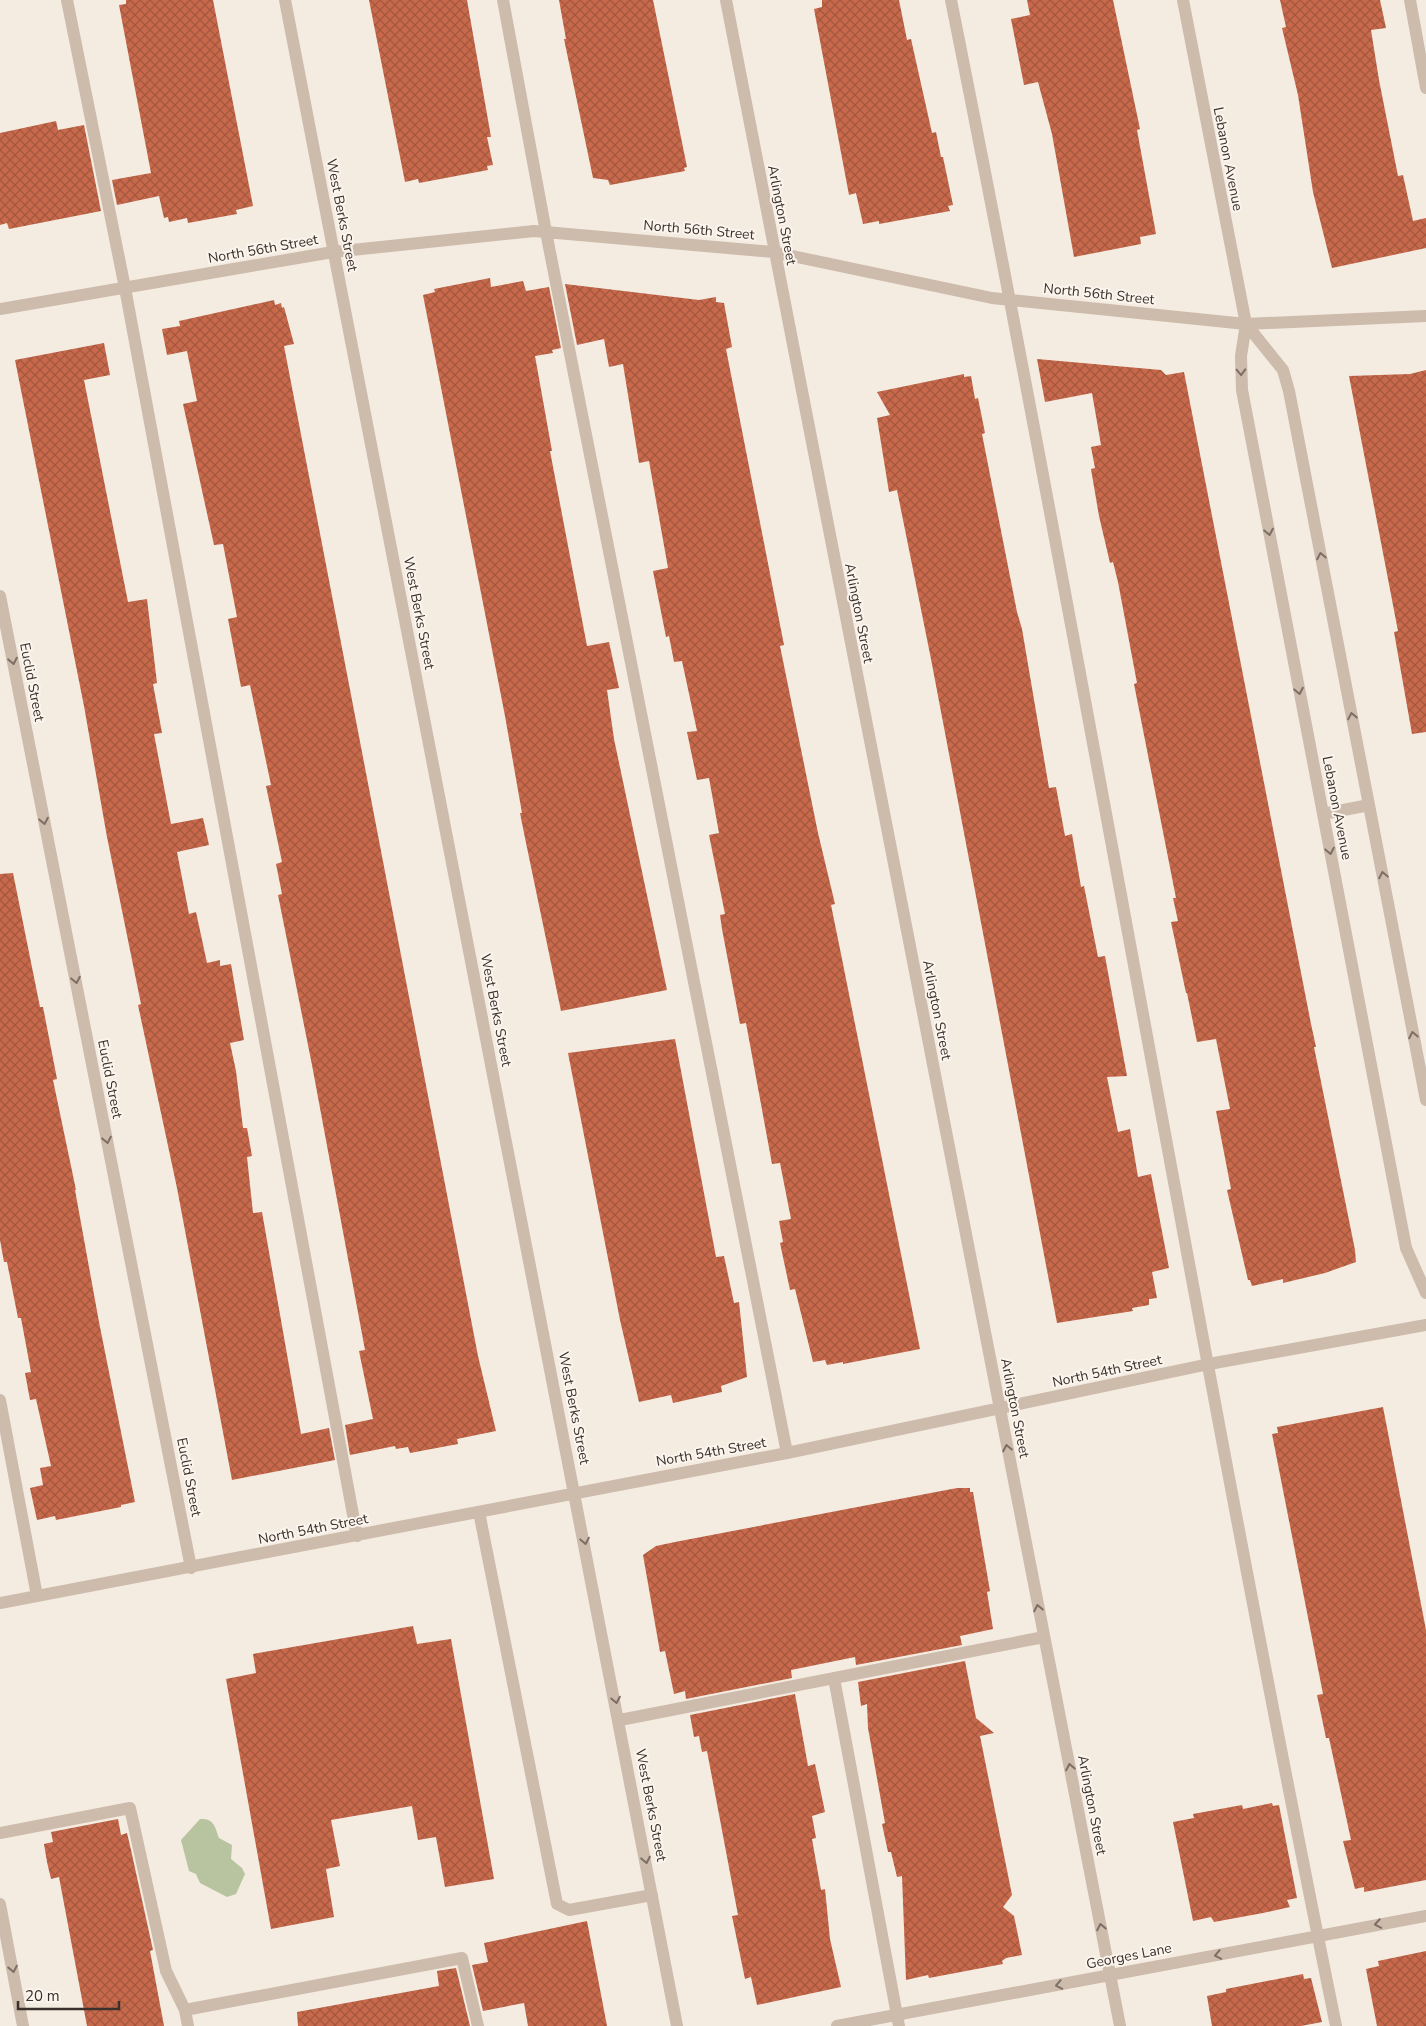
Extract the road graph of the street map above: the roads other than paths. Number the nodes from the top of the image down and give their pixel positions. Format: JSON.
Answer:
{"nodes":[{"id":1,"x":68,"y":0,"type":"edge"},
{"id":2,"x":285,"y":0,"type":"edge"},
{"id":3,"x":503,"y":0,"type":"edge"},
{"id":4,"x":726,"y":0,"type":"edge"},
{"id":5,"x":951,"y":0,"type":"edge"},
{"id":6,"x":1183,"y":0,"type":"edge"},
{"id":7,"x":1410,"y":0,"type":"edge"},
{"id":8,"x":1426,"y":88,"type":"edge"},
{"id":9,"x":546,"y":232,"type":"junction"},
{"id":10,"x":333,"y":252,"type":"junction"},
{"id":11,"x":774,"y":252,"type":"junction"},
{"id":12,"x":125,"y":288,"type":"junction"},
{"id":13,"x":1012,"y":300,"type":"junction"},
{"id":14,"x":0,"y":309,"type":"edge"},
{"id":15,"x":1426,"y":316,"type":"edge"},
{"id":16,"x":1246,"y":324,"type":"junction"},
{"id":17,"x":0,"y":596,"type":"edge"},
{"id":18,"x":1369,"y":805,"type":"junction"},
{"id":19,"x":1323,"y":814,"type":"junction"},
{"id":20,"x":1426,"y":1100,"type":"edge"},
{"id":21,"x":1426,"y":1293,"type":"edge"},
{"id":22,"x":1426,"y":1325,"type":"edge"},
{"id":23,"x":1209,"y":1364,"type":"junction"},
{"id":24,"x":0,"y":1400,"type":"edge"},
{"id":25,"x":1000,"y":1409,"type":"junction"},
{"id":26,"x":787,"y":1453,"type":"junction"},
{"id":27,"x":575,"y":1493,"type":"junction"},
{"id":28,"x":479,"y":1512,"type":"junction"},
{"id":29,"x":357,"y":1536,"type":"junction"},
{"id":30,"x":191,"y":1568,"type":"junction"},
{"id":31,"x":37,"y":1596,"type":"junction"},
{"id":32,"x":0,"y":1603,"type":"edge"},
{"id":33,"x":1044,"y":1637,"type":"junction"},
{"id":34,"x":834,"y":1678,"type":"junction"},
{"id":35,"x":620,"y":1720,"type":"junction"},
{"id":36,"x":0,"y":1833,"type":"edge"},
{"id":37,"x":652,"y":1895,"type":"junction"},
{"id":38,"x":0,"y":1904,"type":"edge"},
{"id":39,"x":1426,"y":1916,"type":"edge"},
{"id":40,"x":1318,"y":1936,"type":"junction"},
{"id":41,"x":1110,"y":1975,"type":"junction"},
{"id":42,"x":185,"y":2010,"type":"junction"},
{"id":43,"x":898,"y":2020,"type":"edge"},
{"id":44,"x":23,"y":2026,"type":"edge"},
{"id":45,"x":188,"y":2026,"type":"edge"},
{"id":46,"x":478,"y":2026,"type":"edge"},
{"id":47,"x":677,"y":2026,"type":"edge"},
{"id":48,"x":837,"y":2026,"type":"edge"},
{"id":49,"x":1120,"y":2026,"type":"edge"},
{"id":50,"x":1336,"y":2026,"type":"edge"}],
"edges":[{"from":1,"to":12,"type":"street"},
{"from":2,"to":10,"type":"street","name":"West Berks Street"},
{"from":3,"to":9,"type":"street"},
{"from":4,"to":11,"type":"street","name":"Arlington Street"},
{"from":5,"to":13,"type":"street"},
{"from":6,"to":16,"type":"street","name":"Lebanon Avenue"},
{"from":7,"to":8,"type":"street"},
{"from":9,"to":10,"type":"street","name":"North 56th Street"},
{"from":9,"to":11,"type":"street","name":"North 56th Street"},
{"from":9,"to":26,"type":"street"},
{"from":10,"to":12,"type":"street","name":"North 56th Street"},
{"from":10,"to":27,"type":"street","name":"West Berks Street"},
{"from":11,"to":13,"type":"street","name":"North 56th Street"},
{"from":11,"to":25,"type":"street","name":"Arlington Street"},
{"from":12,"to":14,"type":"street","name":"North 56th Street"},
{"from":12,"to":29,"type":"street"},
{"from":13,"to":16,"type":"street","name":"North 56th Street"},
{"from":13,"to":23,"type":"street"},
{"from":15,"to":16,"type":"street","name":"North 56th Street"},
{"from":18,"to":16,"type":"street","name":"Lebanon Avenue","one_way":true},
{"from":16,"to":19,"type":"street","name":"Lebanon Avenue","one_way":true},
{"from":17,"to":30,"type":"street","name":"Euclid Street","one_way":true},
{"from":18,"to":19,"type":"street"},
{"from":20,"to":18,"type":"street","name":"Lebanon Avenue","one_way":true},
{"from":19,"to":21,"type":"street","name":"Lebanon Avenue","one_way":true},
{"from":22,"to":23,"type":"street","name":"North 54th Street"},
{"from":23,"to":25,"type":"street","name":"North 54th Street"},
{"from":23,"to":40,"type":"street"},
{"from":24,"to":31,"type":"street"},
{"from":25,"to":26,"type":"street","name":"North 54th Street"},
{"from":33,"to":25,"type":"street","name":"Arlington Street","one_way":true},
{"from":26,"to":27,"type":"street","name":"North 54th Street"},
{"from":27,"to":28,"type":"street","name":"North 54th Street"},
{"from":27,"to":35,"type":"street","name":"West Berks Street","one_way":true},
{"from":28,"to":29,"type":"street","name":"North 54th Street"},
{"from":28,"to":37,"type":"street"},
{"from":29,"to":30,"type":"street","name":"North 54th Street"},
{"from":30,"to":31,"type":"street","name":"North 54th Street"},
{"from":31,"to":32,"type":"street","name":"North 54th Street"},
{"from":33,"to":34,"type":"street"},
{"from":41,"to":33,"type":"street","name":"Arlington Street","one_way":true},
{"from":34,"to":35,"type":"street"},
{"from":34,"to":43,"type":"street"},
{"from":35,"to":37,"type":"street","name":"West Berks Street","one_way":true},
{"from":36,"to":42,"type":"street"},
{"from":37,"to":47,"type":"street","name":"West Berks Street"},
{"from":38,"to":44,"type":"street","one_way":true},
{"from":39,"to":40,"type":"street","name":"Georges Lane","one_way":true},
{"from":40,"to":41,"type":"street","name":"Georges Lane","one_way":true},
{"from":40,"to":50,"type":"street"},
{"from":41,"to":43,"type":"street","name":"Georges Lane","one_way":true},
{"from":41,"to":49,"type":"street","name":"Arlington Street"},
{"from":42,"to":45,"type":"street"},
{"from":42,"to":46,"type":"street"},
{"from":43,"to":48,"type":"street","name":"Georges Lane"}]}
